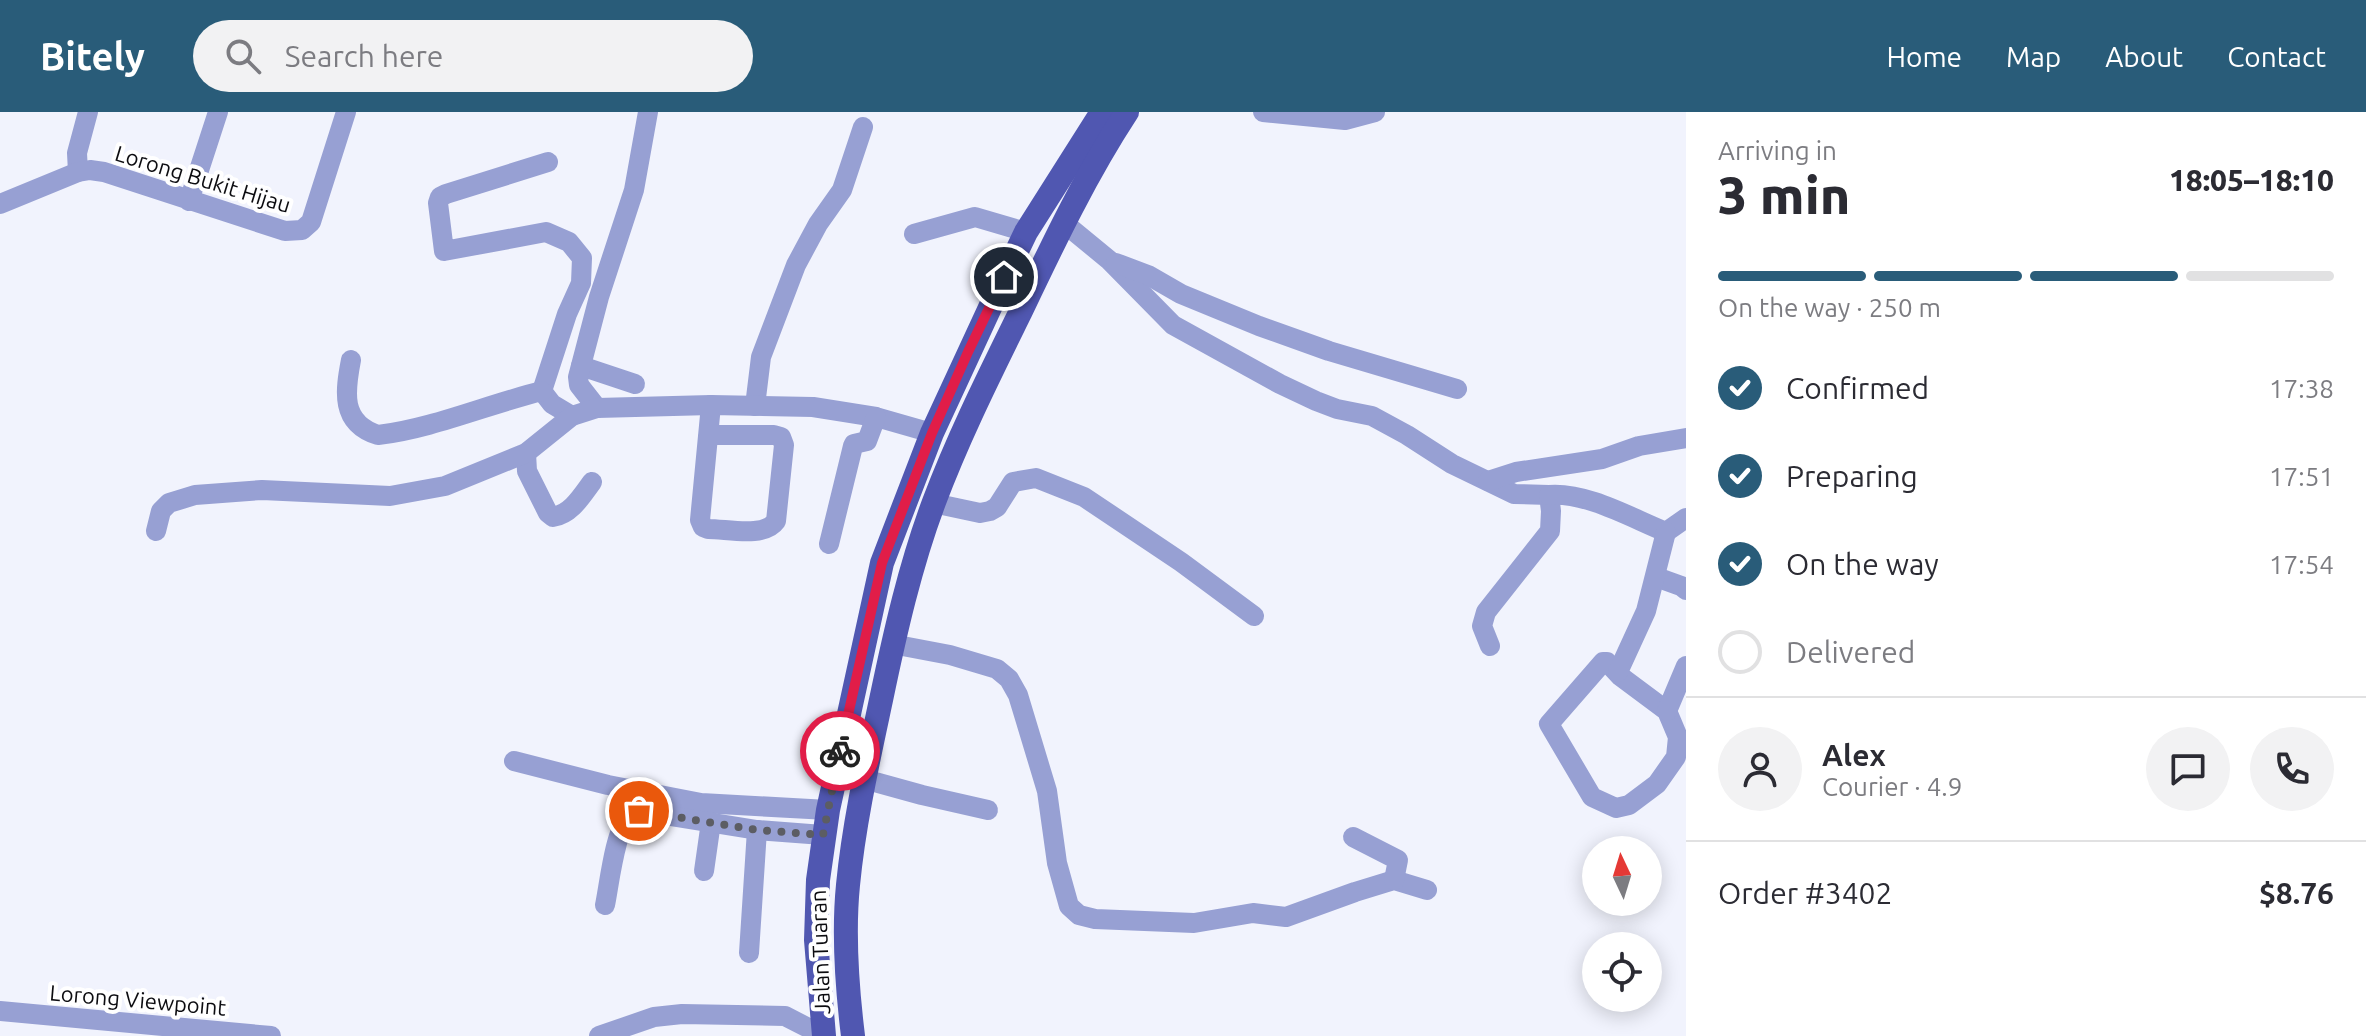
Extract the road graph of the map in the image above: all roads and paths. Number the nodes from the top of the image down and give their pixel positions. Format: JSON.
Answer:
{"nodes":[{"id":1,"x":88,"y":112,"type":"edge"},
{"id":2,"x":218,"y":112,"type":"edge"},
{"id":3,"x":346,"y":112,"type":"edge"},
{"id":4,"x":648,"y":112,"type":"edge"},
{"id":5,"x":1102,"y":112,"type":"edge"},
{"id":6,"x":1127,"y":112,"type":"edge"},
{"id":7,"x":1263,"y":112,"type":"edge"},
{"id":8,"x":1375,"y":112,"type":"edge"},
{"id":9,"x":863,"y":127,"type":"dead end"},
{"id":10,"x":548,"y":162,"type":"dead end"},
{"id":11,"x":78,"y":172,"type":"junction"},
{"id":12,"x":189,"y":201,"type":"junction"},
{"id":13,"x":0,"y":204,"type":"edge"},
{"id":14,"x":1064,"y":223,"type":"junction"},
{"id":15,"x":1026,"y":232,"type":"junction"},
{"id":16,"x":914,"y":234,"type":"dead end"},
{"id":17,"x":1109,"y":260,"type":"junction"},
{"id":18,"x":1043,"y":264,"type":"junction"},
{"id":19,"x":351,"y":360,"type":"dead end"},
{"id":20,"x":581,"y":366,"type":"junction"},
{"id":21,"x":635,"y":384,"type":"dead end"},
{"id":22,"x":1457,"y":389,"type":"dead end"},
{"id":23,"x":542,"y":391,"type":"junction"},
{"id":24,"x":711,"y":405,"type":"junction"},
{"id":25,"x":755,"y":406,"type":"junction"},
{"id":26,"x":597,"y":408,"type":"junction"},
{"id":27,"x":572,"y":416,"type":"junction"},
{"id":28,"x":876,"y":417,"type":"junction"},
{"id":29,"x":932,"y":433,"type":"junction"},
{"id":30,"x":708,"y":435,"type":"junction"},
{"id":31,"x":1686,"y":438,"type":"edge"},
{"id":32,"x":526,"y":453,"type":"junction"},
{"id":33,"x":1488,"y":481,"type":"junction"},
{"id":34,"x":592,"y":482,"type":"dead end"},
{"id":35,"x":1549,"y":495,"type":"junction"},
{"id":36,"x":906,"y":496,"type":"junction"},
{"id":37,"x":933,"y":503,"type":"junction"},
{"id":38,"x":1686,"y":518,"type":"edge"},
{"id":39,"x":156,"y":531,"type":"dead end"},
{"id":40,"x":1666,"y":532,"type":"junction"},
{"id":41,"x":829,"y":544,"type":"dead end"},
{"id":42,"x":1656,"y":577,"type":"junction"},
{"id":43,"x":1686,"y":590,"type":"edge"},
{"id":44,"x":1254,"y":616,"type":"dead end"},
{"id":45,"x":892,"y":644,"type":"junction"},
{"id":46,"x":1490,"y":646,"type":"dead end"},
{"id":47,"x":1686,"y":666,"type":"edge"},
{"id":48,"x":1618,"y":672,"type":"junction"},
{"id":49,"x":1667,"y":711,"type":"junction"},
{"id":50,"x":514,"y":761,"type":"dead end"},
{"id":51,"x":864,"y":779,"type":"junction"},
{"id":52,"x":828,"y":810,"type":"junction"},
{"id":53,"x":988,"y":810,"type":"dead end"},
{"id":54,"x":711,"y":822,"type":"junction"},
{"id":55,"x":757,"y":830,"type":"junction"},
{"id":56,"x":823,"y":835,"type":"junction"},
{"id":57,"x":1353,"y":837,"type":"dead end"},
{"id":58,"x":704,"y":871,"type":"dead end"},
{"id":59,"x":1394,"y":880,"type":"junction"},
{"id":60,"x":1427,"y":890,"type":"dead end"},
{"id":61,"x":605,"y":905,"type":"dead end"},
{"id":62,"x":749,"y":953,"type":"dead end"},
{"id":63,"x":820,"y":1001,"type":"junction"},
{"id":64,"x":0,"y":1011,"type":"edge"},
{"id":65,"x":785,"y":1016,"type":"junction"},
{"id":66,"x":271,"y":1036,"type":"edge"},
{"id":67,"x":599,"y":1036,"type":"edge"},
{"id":68,"x":824,"y":1036,"type":"edge"},
{"id":69,"x":853,"y":1036,"type":"edge"}],
"edges":[{"from":1,"to":11,"type":"street"},
{"from":2,"to":12,"type":"street"},
{"from":3,"to":12,"type":"street","name":"Lorong Bukit Hijau"},
{"from":4,"to":20,"type":"street"},
{"from":5,"to":15,"type":"main road","name":"Jalan Tuaran"},
{"from":6,"to":14,"type":"main road","name":"Jalan Tuaran"},
{"from":7,"to":8,"type":"street"},
{"from":9,"to":25,"type":"street"},
{"from":10,"to":23,"type":"street"},
{"from":11,"to":12,"type":"street","name":"Lorong Bukit Hijau"},
{"from":11,"to":13,"type":"street","name":"Lorong Bukit Hijau"},
{"from":14,"to":17,"type":"street"},
{"from":14,"to":18,"type":"main road","name":"Jalan Tuaran"},
{"from":15,"to":16,"type":"street"},
{"from":15,"to":29,"type":"main road","name":"Jalan Tuaran"},
{"from":17,"to":22,"type":"street"},
{"from":17,"to":33,"type":"street"},
{"from":18,"to":36,"type":"main road"},
{"from":18,"to":37,"type":"main road","name":"Jalan Tuaran"},
{"from":19,"to":23,"type":"street"},
{"from":20,"to":21,"type":"street"},
{"from":20,"to":26,"type":"street"},
{"from":23,"to":27,"type":"street"},
{"from":24,"to":25,"type":"street"},
{"from":24,"to":26,"type":"street"},
{"from":24,"to":30,"type":"street"},
{"from":25,"to":28,"type":"street"},
{"from":26,"to":27,"type":"street"},
{"from":27,"to":32,"type":"street"},
{"from":28,"to":29,"type":"street"},
{"from":28,"to":41,"type":"street"},
{"from":29,"to":36,"type":"main road","name":"Jalan Tuaran"},
{"from":30,"to":30,"type":"street"},
{"from":31,"to":33,"type":"street"},
{"from":32,"to":34,"type":"street"},
{"from":32,"to":39,"type":"street"},
{"from":33,"to":35,"type":"street"},
{"from":35,"to":40,"type":"street"},
{"from":35,"to":46,"type":"street"},
{"from":36,"to":52,"type":"main road","name":"Jalan Tuaran"},
{"from":37,"to":44,"type":"street"},
{"from":37,"to":45,"type":"main road","name":"Jalan Tuaran"},
{"from":38,"to":40,"type":"street"},
{"from":40,"to":42,"type":"street"},
{"from":42,"to":43,"type":"street"},
{"from":42,"to":48,"type":"street"},
{"from":45,"to":51,"type":"main road","name":"Jalan Tuaran"},
{"from":45,"to":59,"type":"street"},
{"from":47,"to":49,"type":"street"},
{"from":48,"to":49,"type":"street"},
{"from":48,"to":49,"type":"street"},
{"from":50,"to":52,"type":"street"},
{"from":51,"to":53,"type":"street"},
{"from":51,"to":69,"type":"main road","name":"Jalan Tuaran"},
{"from":52,"to":56,"type":"main road","name":"Jalan Tuaran"},
{"from":54,"to":55,"type":"street"},
{"from":54,"to":58,"type":"street"},
{"from":54,"to":61,"type":"street"},
{"from":55,"to":56,"type":"street"},
{"from":55,"to":62,"type":"street"},
{"from":56,"to":63,"type":"main road","name":"Jalan Tuaran"},
{"from":57,"to":59,"type":"street"},
{"from":59,"to":60,"type":"street"},
{"from":63,"to":65,"type":"street"},
{"from":63,"to":68,"type":"main road","name":"Jalan Tuaran"},
{"from":64,"to":66,"type":"street","name":"Lorong Viewpoint"},
{"from":65,"to":67,"type":"street"},
{"from":65,"to":68,"type":"street"}]}
